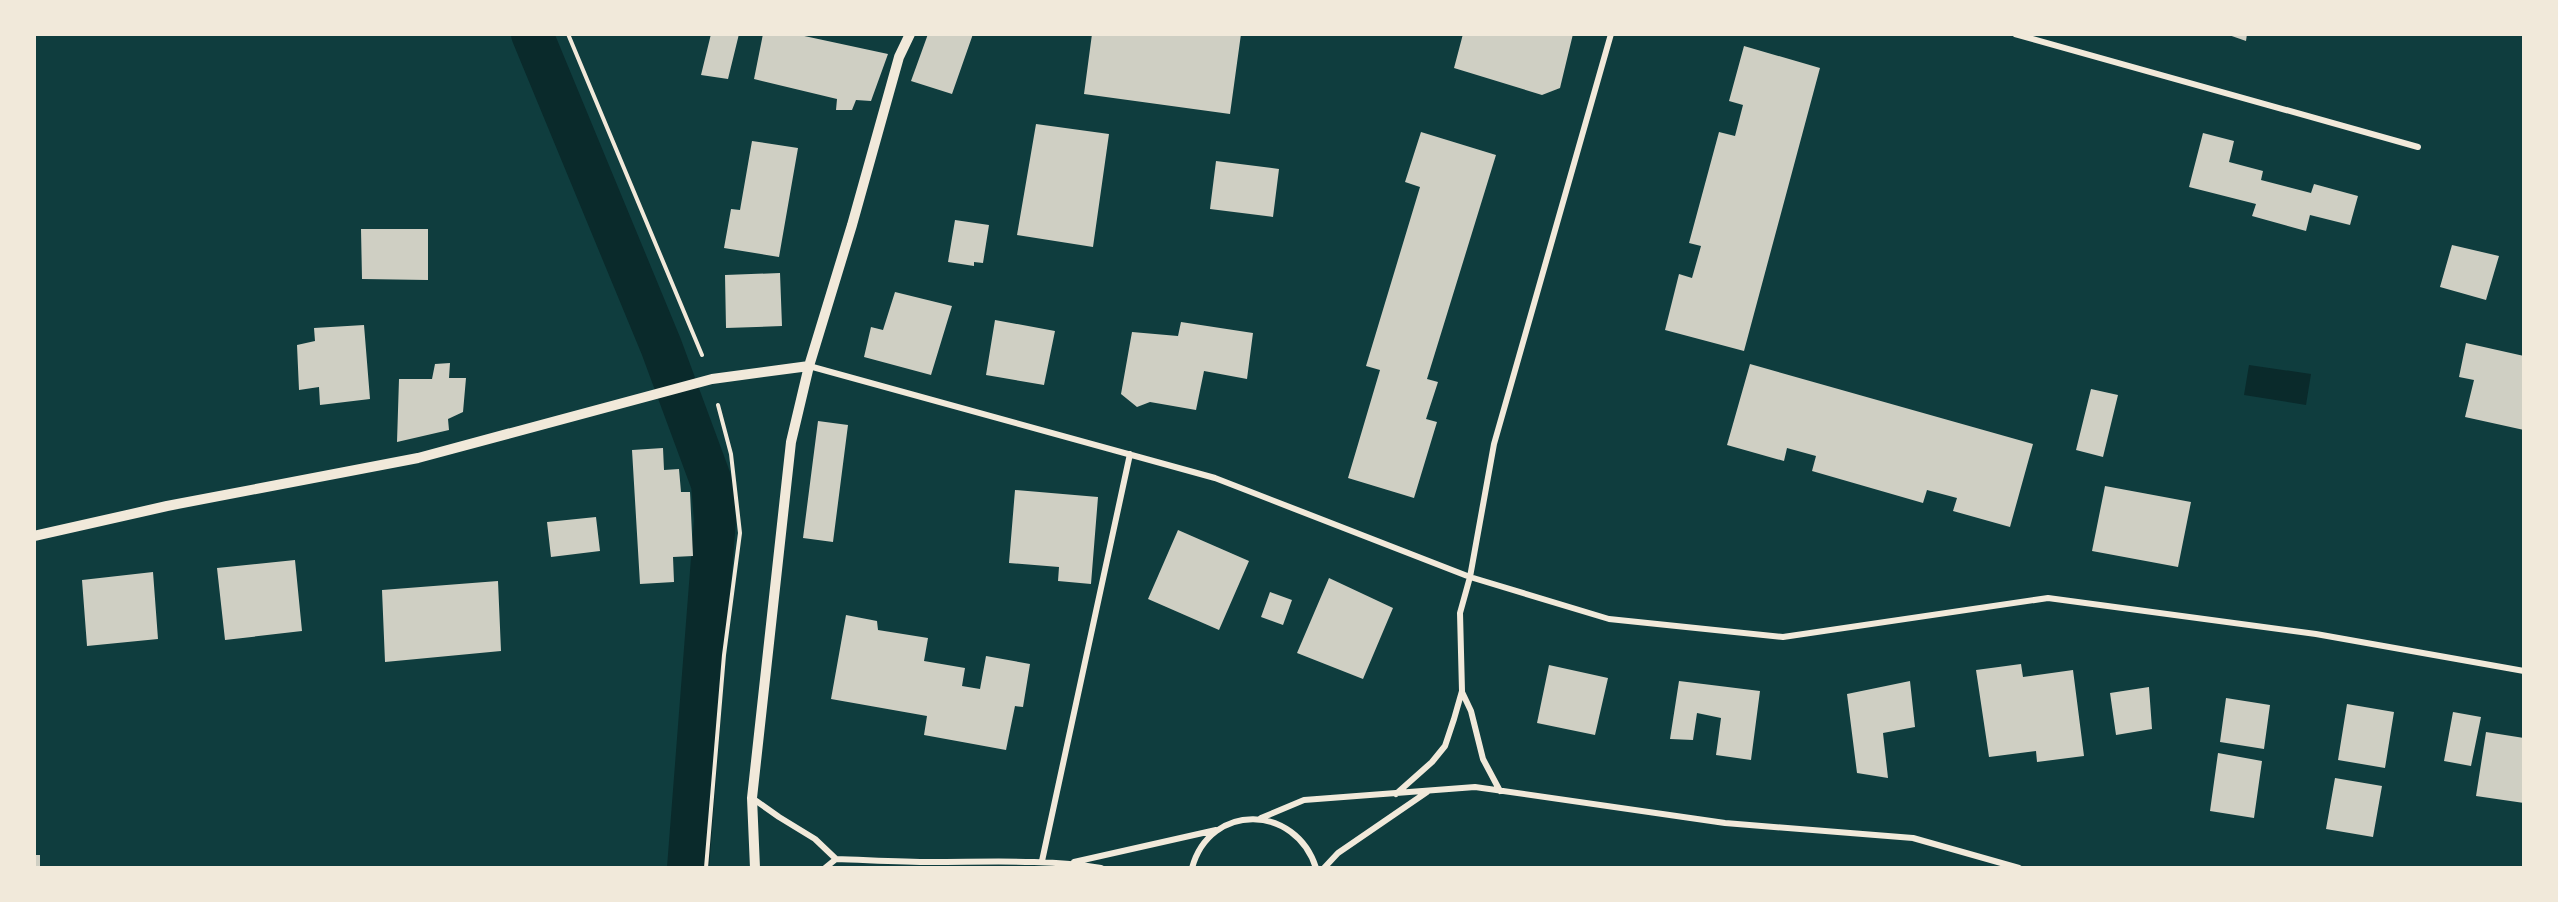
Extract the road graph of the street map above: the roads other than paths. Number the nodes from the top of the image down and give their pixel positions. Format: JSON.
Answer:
{"nodes":[{"id":1,"x":910,"y":34,"type":"edge"},
{"id":2,"x":1611,"y":34,"type":"edge"},
{"id":3,"x":2016,"y":34,"type":"edge"},
{"id":4,"x":2418,"y":147,"type":"dead end"},
{"id":5,"x":808,"y":366,"type":"junction"},
{"id":6,"x":1130,"y":454,"type":"junction"},
{"id":7,"x":34,"y":536,"type":"edge"},
{"id":8,"x":1470,"y":577,"type":"junction"},
{"id":9,"x":2523,"y":671,"type":"edge"},
{"id":10,"x":1462,"y":691,"type":"junction"},
{"id":11,"x":1500,"y":791,"type":"junction"},
{"id":12,"x":1427,"y":792,"type":"junction"},
{"id":13,"x":1396,"y":794,"type":"junction"},
{"id":14,"x":752,"y":798,"type":"junction"},
{"id":15,"x":1261,"y":818,"type":"junction"},
{"id":16,"x":1217,"y":830,"type":"junction"},
{"id":17,"x":836,"y":858,"type":"junction"},
{"id":18,"x":1042,"y":861,"type":"junction"},
{"id":19,"x":1070,"y":862,"type":"junction"},
{"id":20,"x":755,"y":863,"type":"edge"},
{"id":21,"x":825,"y":867,"type":"edge"},
{"id":22,"x":1101,"y":867,"type":"edge"},
{"id":23,"x":1192,"y":867,"type":"edge"},
{"id":24,"x":1316,"y":867,"type":"edge"},
{"id":25,"x":1324,"y":867,"type":"edge"},
{"id":26,"x":2019,"y":867,"type":"edge"}],
"edges":[{"from":1,"to":5,"type":"street"},
{"from":2,"to":8,"type":"street"},
{"from":3,"to":4,"type":"street"},
{"from":5,"to":6,"type":"street"},
{"from":5,"to":7,"type":"street"},
{"from":5,"to":14,"type":"street"},
{"from":6,"to":8,"type":"street"},
{"from":6,"to":18,"type":"street"},
{"from":8,"to":9,"type":"street"},
{"from":8,"to":10,"type":"street"},
{"from":10,"to":11,"type":"street"},
{"from":10,"to":13,"type":"street"},
{"from":11,"to":12,"type":"street"},
{"from":11,"to":26,"type":"street"},
{"from":12,"to":13,"type":"street"},
{"from":12,"to":25,"type":"street"},
{"from":13,"to":15,"type":"street"},
{"from":14,"to":17,"type":"street"},
{"from":14,"to":20,"type":"street"},
{"from":15,"to":16,"type":"street"},
{"from":15,"to":24,"type":"street"},
{"from":16,"to":19,"type":"street"},
{"from":16,"to":23,"type":"street"},
{"from":17,"to":18,"type":"street"},
{"from":17,"to":21,"type":"street"},
{"from":18,"to":19,"type":"street"},
{"from":19,"to":22,"type":"street"}]}
